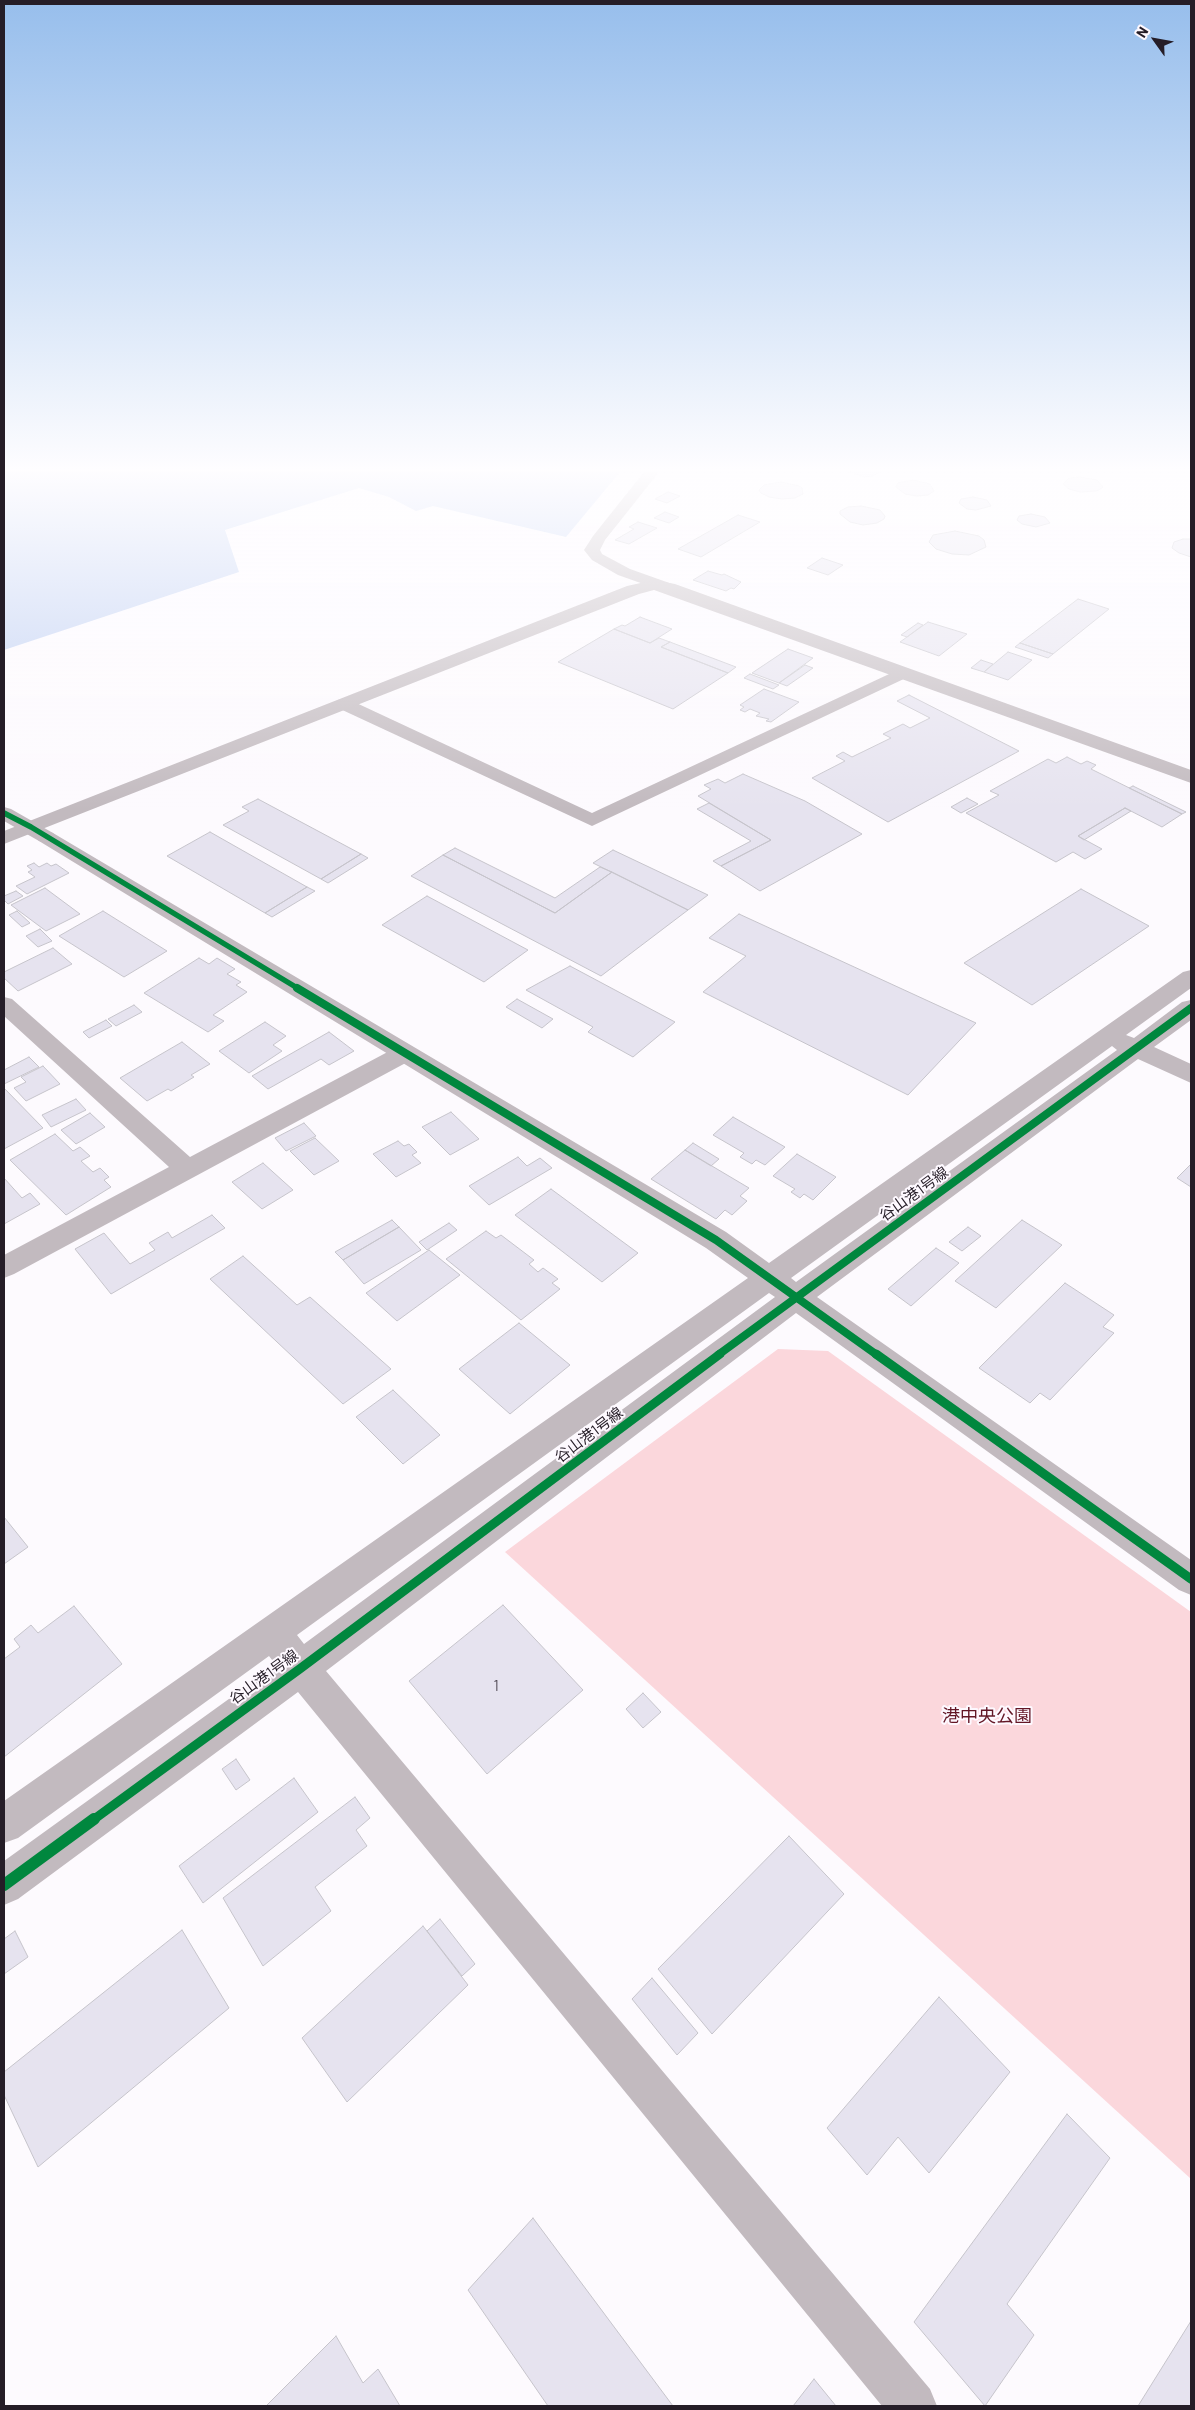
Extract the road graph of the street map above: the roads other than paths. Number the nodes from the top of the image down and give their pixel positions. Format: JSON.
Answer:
{"nodes":[{"id":1,"x":659,"y":584,"type":"edge"},
{"id":2,"x":669,"y":588,"type":"junction"},
{"id":3,"x":902,"y":673,"type":"junction"},
{"id":4,"x":352,"y":708,"type":"junction"},
{"id":5,"x":1191,"y":777,"type":"edge"},
{"id":6,"x":4,"y":813,"type":"edge"},
{"id":7,"x":39,"y":832,"type":"junction"},
{"id":8,"x":4,"y":838,"type":"edge"},
{"id":9,"x":4,"y":854,"type":"edge"},
{"id":10,"x":1191,"y":977,"type":"edge"},
{"id":11,"x":4,"y":1004,"type":"edge"},
{"id":12,"x":1191,"y":1008,"type":"edge"},
{"id":13,"x":1110,"y":1037,"type":"junction"},
{"id":14,"x":1136,"y":1049,"type":"junction"},
{"id":15,"x":405,"y":1052,"type":"junction"},
{"id":16,"x":1191,"y":1074,"type":"edge"},
{"id":17,"x":187,"y":1169,"type":"junction"},
{"id":18,"x":4,"y":1267,"type":"edge"},
{"id":19,"x":770,"y":1278,"type":"junction"},
{"id":20,"x":796,"y":1297,"type":"junction"},
{"id":21,"x":1191,"y":1579,"type":"edge"},
{"id":22,"x":272,"y":1632,"type":"junction"},
{"id":23,"x":301,"y":1668,"type":"junction"},
{"id":24,"x":4,"y":1824,"type":"edge"},
{"id":25,"x":4,"y":1885,"type":"edge"},
{"id":26,"x":913,"y":2406,"type":"edge"}],
"edges":[{"from":1,"to":2,"type":"street"},
{"from":2,"to":3,"type":"street"},
{"from":2,"to":4,"type":"street"},
{"from":3,"to":4,"type":"street"},
{"from":3,"to":5,"type":"street"},
{"from":4,"to":7,"type":"street"},
{"from":6,"to":7,"type":"street"},
{"from":7,"to":8,"type":"street"},
{"from":7,"to":9,"type":"street"},
{"from":7,"to":15,"type":"street"},
{"from":10,"to":13,"type":"street","name":"谷山港1号線"},
{"from":11,"to":17,"type":"street"},
{"from":12,"to":14,"type":"street","name":"谷山港1号線"},
{"from":13,"to":14,"type":"street"},
{"from":13,"to":19,"type":"street","name":"谷山港1号線"},
{"from":14,"to":16,"type":"street"},
{"from":14,"to":20,"type":"street","name":"谷山港1号線"},
{"from":15,"to":17,"type":"street"},
{"from":15,"to":19,"type":"street"},
{"from":17,"to":18,"type":"street"},
{"from":19,"to":20,"type":"street"},
{"from":19,"to":22,"type":"street","name":"谷山港1号線"},
{"from":20,"to":21,"type":"street"},
{"from":20,"to":23,"type":"street","name":"谷山港1号線"},
{"from":22,"to":23,"type":"street"},
{"from":22,"to":24,"type":"street","name":"谷山港1号線"},
{"from":23,"to":25,"type":"street","name":"谷山港1号線"},
{"from":23,"to":26,"type":"street"}]}
